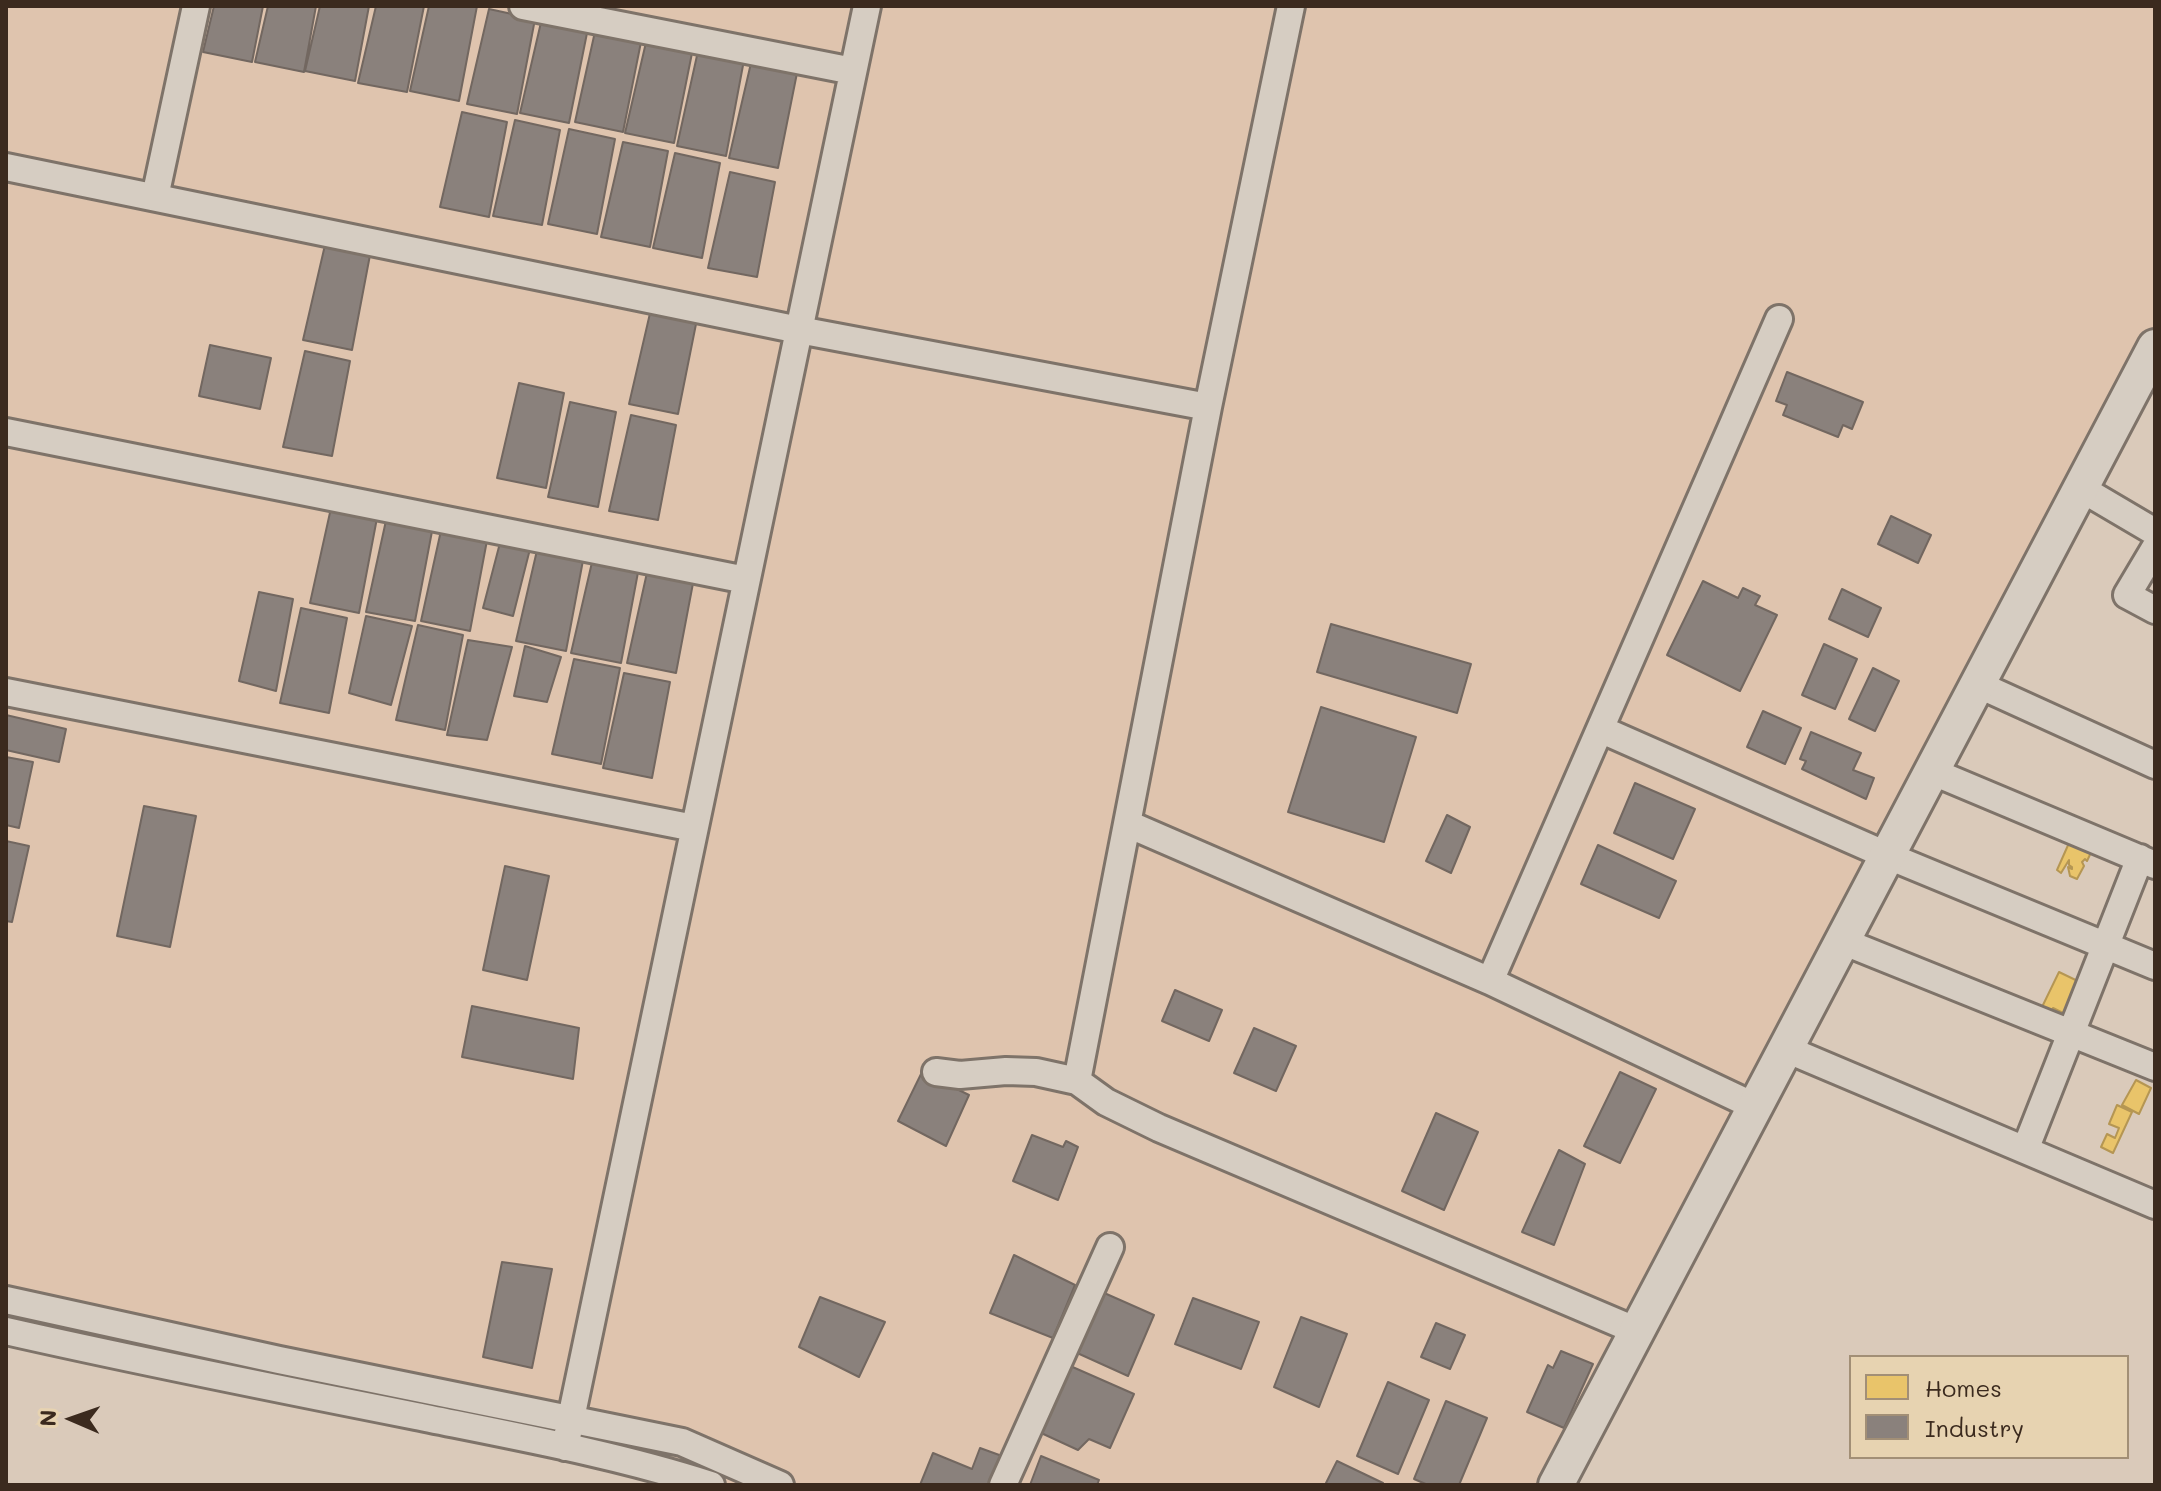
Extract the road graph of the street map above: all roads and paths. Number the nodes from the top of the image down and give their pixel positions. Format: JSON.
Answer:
{"nodes":[{"id":1,"x":196,"y":6,"type":"edge"},
{"id":2,"x":523,"y":6,"type":"edge"},
{"id":3,"x":867,"y":6,"type":"edge"},
{"id":4,"x":1291,"y":6,"type":"edge"},
{"id":5,"x":853,"y":71,"type":"junction"},
{"id":6,"x":6,"y":167,"type":"edge"},
{"id":7,"x":155,"y":197,"type":"junction"},
{"id":8,"x":1779,"y":319,"type":"dead end"},
{"id":9,"x":799,"y":330,"type":"junction"},
{"id":10,"x":2155,"y":347,"type":"edge"},
{"id":11,"x":1208,"y":407,"type":"junction"},
{"id":12,"x":6,"y":432,"type":"edge"},
{"id":13,"x":2082,"y":489,"type":"junction"},
{"id":14,"x":2155,"y":532,"type":"edge"},
{"id":15,"x":2155,"y":548,"type":"edge"},
{"id":16,"x":746,"y":580,"type":"junction"},
{"id":17,"x":2155,"y":610,"type":"edge"},
{"id":18,"x":1977,"y":684,"type":"junction"},
{"id":19,"x":6,"y":692,"type":"edge"},
{"id":20,"x":1600,"y":729,"type":"junction"},
{"id":21,"x":2155,"y":765,"type":"edge"},
{"id":22,"x":1931,"y":771,"type":"junction"},
{"id":23,"x":1128,"y":824,"type":"junction"},
{"id":24,"x":694,"y":828,"type":"junction"},
{"id":25,"x":1886,"y":855,"type":"junction"},
{"id":26,"x":2148,"y":862,"type":"edge"},
{"id":27,"x":1842,"y":941,"type":"junction"},
{"id":28,"x":2106,"y":945,"type":"junction"},
{"id":29,"x":2155,"y":966,"type":"edge"},
{"id":30,"x":1490,"y":981,"type":"junction"},
{"id":31,"x":2070,"y":1031,"type":"junction"},
{"id":32,"x":1786,"y":1049,"type":"junction"},
{"id":33,"x":2155,"y":1067,"type":"edge"},
{"id":34,"x":936,"y":1072,"type":"dead end"},
{"id":35,"x":1077,"y":1081,"type":"junction"},
{"id":36,"x":1756,"y":1107,"type":"junction"},
{"id":37,"x":2025,"y":1150,"type":"junction"},
{"id":38,"x":2155,"y":1205,"type":"edge"},
{"id":39,"x":1110,"y":1247,"type":"dead end"},
{"id":40,"x":6,"y":1300,"type":"edge"},
{"id":41,"x":6,"y":1331,"type":"edge"},
{"id":42,"x":1637,"y":1331,"type":"junction"},
{"id":43,"x":570,"y":1419,"type":"junction"},
{"id":44,"x":565,"y":1447,"type":"junction"},
{"id":45,"x":711,"y":1485,"type":"edge"},
{"id":46,"x":780,"y":1485,"type":"edge"},
{"id":47,"x":1003,"y":1485,"type":"edge"},
{"id":48,"x":1556,"y":1485,"type":"edge"}],
"edges":[{"from":1,"to":7,"type":"street"},
{"from":2,"to":5,"type":"street"},
{"from":3,"to":5,"type":"street"},
{"from":4,"to":11,"type":"street"},
{"from":5,"to":9,"type":"street"},
{"from":6,"to":7,"type":"street"},
{"from":7,"to":9,"type":"street"},
{"from":8,"to":20,"type":"street"},
{"from":9,"to":11,"type":"street"},
{"from":9,"to":16,"type":"street"},
{"from":10,"to":13,"type":"main road"},
{"from":11,"to":23,"type":"street"},
{"from":12,"to":16,"type":"street"},
{"from":13,"to":14,"type":"street"},
{"from":13,"to":18,"type":"main road"},
{"from":15,"to":17,"type":"street"},
{"from":16,"to":24,"type":"street"},
{"from":18,"to":21,"type":"street"},
{"from":18,"to":22,"type":"main road"},
{"from":19,"to":24,"type":"street"},
{"from":20,"to":25,"type":"street"},
{"from":20,"to":30,"type":"street"},
{"from":22,"to":25,"type":"main road"},
{"from":22,"to":26,"type":"street"},
{"from":23,"to":30,"type":"street"},
{"from":23,"to":35,"type":"street"},
{"from":24,"to":43,"type":"street"},
{"from":25,"to":27,"type":"main road"},
{"from":25,"to":28,"type":"street"},
{"from":26,"to":28,"type":"street"},
{"from":27,"to":31,"type":"street"},
{"from":27,"to":32,"type":"main road"},
{"from":28,"to":29,"type":"street"},
{"from":28,"to":31,"type":"street"},
{"from":30,"to":36,"type":"street"},
{"from":31,"to":33,"type":"street"},
{"from":31,"to":37,"type":"street"},
{"from":32,"to":36,"type":"main road"},
{"from":32,"to":37,"type":"street"},
{"from":34,"to":35,"type":"street"},
{"from":35,"to":42,"type":"street"},
{"from":36,"to":42,"type":"main road"},
{"from":37,"to":38,"type":"street"},
{"from":39,"to":47,"type":"street"},
{"from":40,"to":43,"type":"street"},
{"from":41,"to":44,"type":"street"},
{"from":42,"to":48,"type":"main road"},
{"from":43,"to":44,"type":"street"},
{"from":43,"to":46,"type":"street"},
{"from":44,"to":45,"type":"street"}]}
